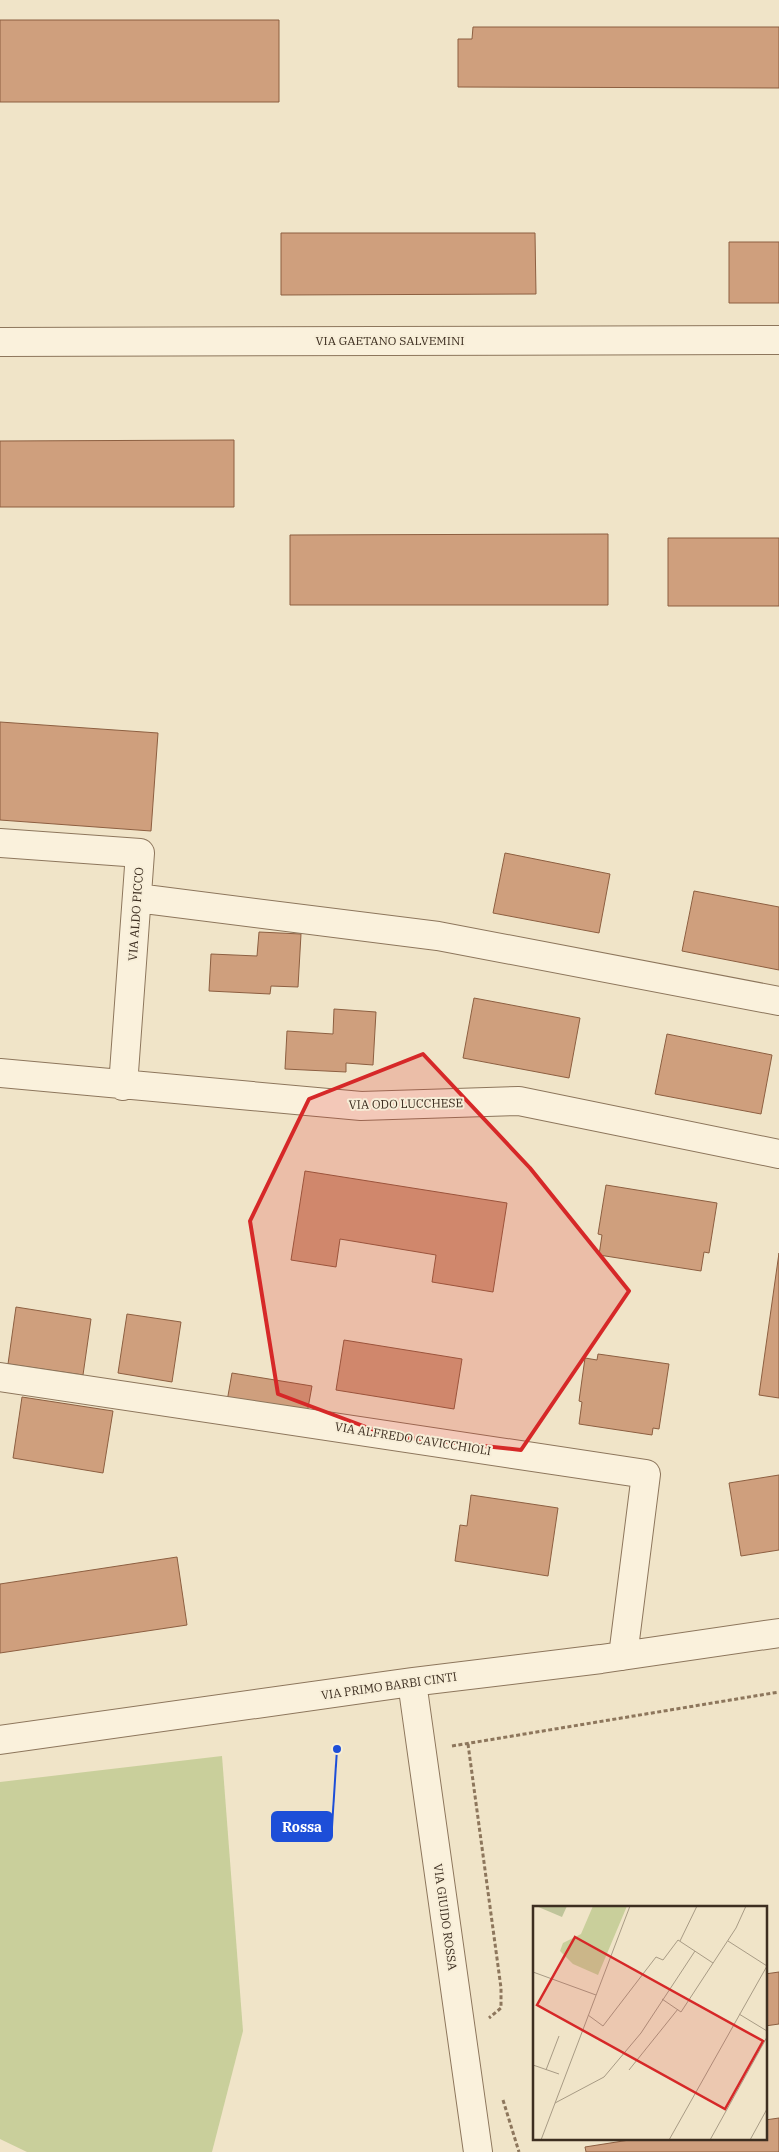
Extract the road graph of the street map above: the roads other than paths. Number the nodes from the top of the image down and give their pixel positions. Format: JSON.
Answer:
{"nodes":[{"id":1,"x":779,"y":340,"type":"edge"},
{"id":2,"x":0,"y":342,"type":"edge"},
{"id":3,"x":0,"y":843,"type":"edge"},
{"id":4,"x":137,"y":898,"type":"junction"},
{"id":5,"x":779,"y":1001,"type":"edge"},
{"id":6,"x":0,"y":1073,"type":"edge"},
{"id":7,"x":123,"y":1086,"type":"junction"},
{"id":8,"x":779,"y":1154,"type":"edge"},
{"id":9,"x":0,"y":1376,"type":"edge"},
{"id":10,"x":779,"y":1633,"type":"edge"},
{"id":11,"x":623,"y":1656,"type":"junction"},
{"id":12,"x":412,"y":1682,"type":"junction"},
{"id":13,"x":0,"y":1740,"type":"edge"},
{"id":14,"x":478,"y":2152,"type":"edge"}],
"edges":[{"from":1,"to":2,"type":"street","name":"VIA GAETANO SALVEMINI"},
{"from":3,"to":4,"type":"street","name":"VIA ALDO PICCO"},
{"from":4,"to":5,"type":"street"},
{"from":4,"to":7,"type":"street","name":"VIA ALDO PICCO"},
{"from":6,"to":7,"type":"street","name":"VIA ODO LUCCHESE"},
{"from":7,"to":8,"type":"street","name":"VIA ODO LUCCHESE"},
{"from":9,"to":11,"type":"street","name":"VIA ALFREDO CAVICCHIOLI"},
{"from":10,"to":11,"type":"street","name":"VIA PRIMO BARBI CINTI"},
{"from":11,"to":12,"type":"street","name":"VIA PRIMO BARBI CINTI"},
{"from":12,"to":13,"type":"street","name":"VIA PRIMO BARBI CINTI"},
{"from":12,"to":14,"type":"street","name":"VIA GIUIDO ROSSA"}]}
